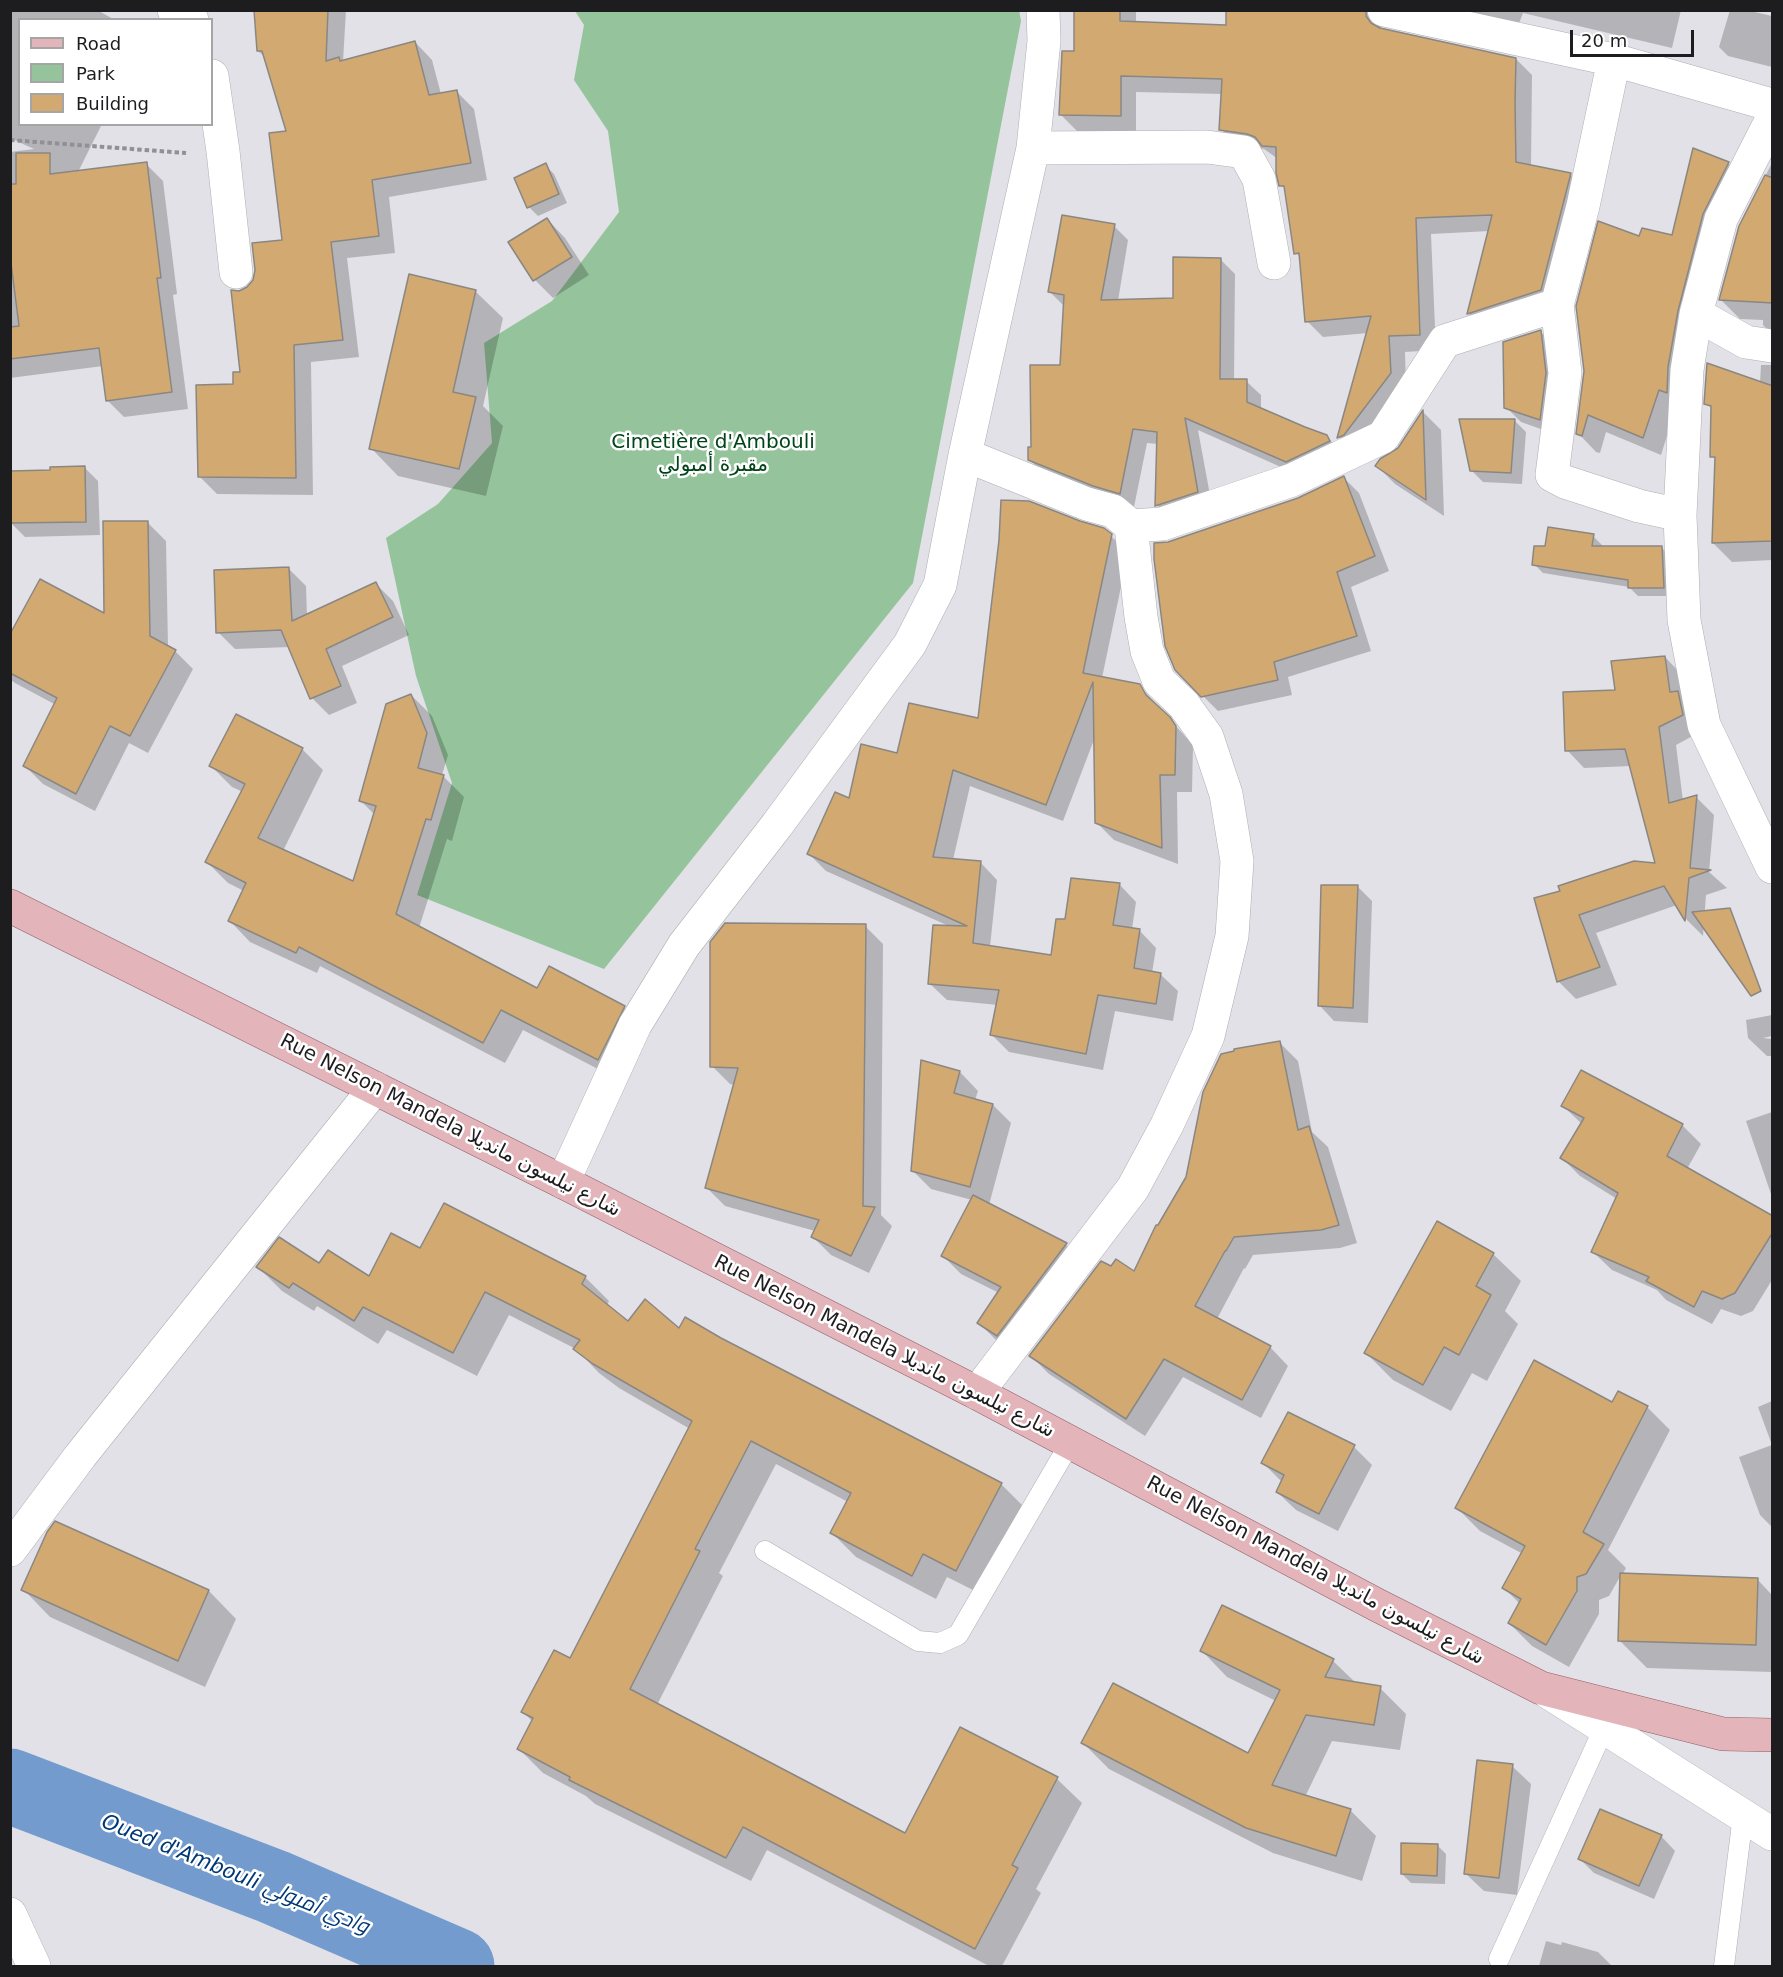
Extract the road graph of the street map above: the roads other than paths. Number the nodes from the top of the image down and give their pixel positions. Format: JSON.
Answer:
{"nodes":[{"id":1,"x":174,"y":10,"type":"edge"},
{"id":2,"x":1043,"y":10,"type":"edge"},
{"id":3,"x":1384,"y":10,"type":"edge"},
{"id":4,"x":191,"y":18,"type":"edge"},
{"id":5,"x":1614,"y":60,"type":"junction"},
{"id":6,"x":213,"y":83,"type":"edge"},
{"id":7,"x":1773,"y":105,"type":"edge"},
{"id":8,"x":1773,"y":119,"type":"edge"},
{"id":9,"x":1033,"y":148,"type":"junction"},
{"id":10,"x":1274,"y":263,"type":"dead end"},
{"id":11,"x":236,"y":272,"type":"dead end"},
{"id":12,"x":1557,"y":305,"type":"junction"},
{"id":13,"x":1696,"y":314,"type":"junction"},
{"id":14,"x":1773,"y":346,"type":"edge"},
{"id":15,"x":965,"y":455,"type":"junction"},
{"id":16,"x":1680,"y":514,"type":"junction"},
{"id":17,"x":1131,"y":526,"type":"junction"},
{"id":18,"x":1773,"y":867,"type":"edge"},
{"id":19,"x":10,"y":906,"type":"edge"},
{"id":20,"x":375,"y":1088,"type":"junction"},
{"id":21,"x":562,"y":1182,"type":"junction"},
{"id":22,"x":977,"y":1393,"type":"junction"},
{"id":23,"x":1070,"y":1443,"type":"junction"},
{"id":24,"x":10,"y":1550,"type":"edge"},
{"id":25,"x":765,"y":1551,"type":"dead end"},
{"id":26,"x":1541,"y":1688,"type":"junction"},
{"id":27,"x":1604,"y":1728,"type":"junction"},
{"id":28,"x":1773,"y":1735,"type":"edge"},
{"id":29,"x":1743,"y":1816,"type":"junction"},
{"id":30,"x":1773,"y":1834,"type":"edge"},
{"id":31,"x":10,"y":1914,"type":"edge"},
{"id":32,"x":1499,"y":1959,"type":"dead end"},
{"id":33,"x":34,"y":1966,"type":"edge"},
{"id":34,"x":1724,"y":1966,"type":"edge"}],
"edges":[{"from":1,"to":4,"type":"street"},
{"from":2,"to":9,"type":"street"},
{"from":3,"to":5,"type":"street"},
{"from":5,"to":7,"type":"street"},
{"from":5,"to":12,"type":"street"},
{"from":6,"to":11,"type":"street"},
{"from":8,"to":13,"type":"street"},
{"from":9,"to":10,"type":"street"},
{"from":9,"to":15,"type":"street"},
{"from":12,"to":16,"type":"street"},
{"from":12,"to":17,"type":"street"},
{"from":13,"to":14,"type":"street"},
{"from":13,"to":16,"type":"street"},
{"from":15,"to":17,"type":"street"},
{"from":15,"to":21,"type":"street"},
{"from":16,"to":18,"type":"street"},
{"from":17,"to":22,"type":"street"},
{"from":19,"to":20,"type":"main road","name":"Rue Nelson Mandela شارع نيلسون مانديلا"},
{"from":20,"to":21,"type":"main road","name":"Rue Nelson Mandela شارع نيلسون مانديلا"},
{"from":20,"to":24,"type":"street"},
{"from":21,"to":22,"type":"main road","name":"Rue Nelson Mandela شارع نيلسون مانديلا"},
{"from":22,"to":23,"type":"main road","name":"Rue Nelson Mandela شارع نيلسون مانديلا"},
{"from":23,"to":25,"type":"lane"},
{"from":23,"to":26,"type":"main road","name":"Rue Nelson Mandela شارع نيلسون مانديلا"},
{"from":26,"to":27,"type":"street"},
{"from":26,"to":28,"type":"main road","name":"Rue Nelson Mandela شارع نيلسون مانديلا"},
{"from":27,"to":29,"type":"street"},
{"from":27,"to":32,"type":"lane"},
{"from":29,"to":30,"type":"street"},
{"from":29,"to":34,"type":"lane"},
{"from":31,"to":33,"type":"street"}]}
